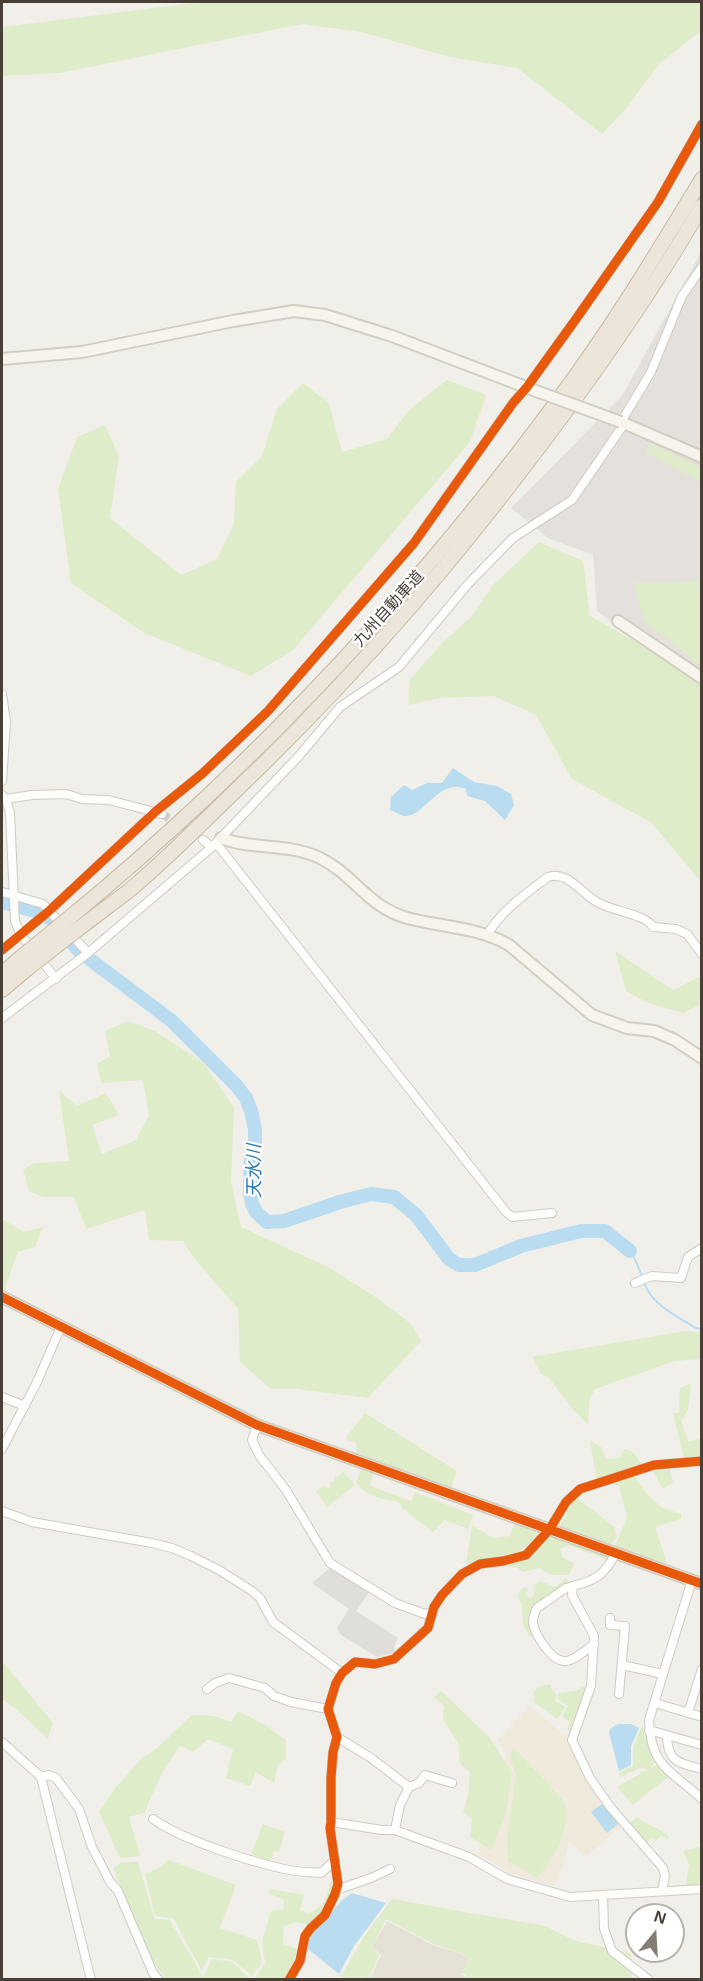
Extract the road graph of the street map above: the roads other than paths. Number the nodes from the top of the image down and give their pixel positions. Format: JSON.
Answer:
{"nodes":[{"id":1,"x":702,"y":124,"type":"edge"},
{"id":2,"x":702,"y":179,"type":"edge"},
{"id":3,"x":702,"y":206,"type":"edge"},
{"id":4,"x":702,"y":267,"type":"edge"},
{"id":5,"x":2,"y":359,"type":"edge"},
{"id":6,"x":532,"y":389,"type":"junction"},
{"id":7,"x":623,"y":423,"type":"junction"},
{"id":8,"x":702,"y":457,"type":"edge"},
{"id":9,"x":618,"y":621,"type":"dead end"},
{"id":10,"x":702,"y":678,"type":"edge"},
{"id":11,"x":2,"y":694,"type":"edge"},
{"id":12,"x":2,"y":781,"type":"edge"},
{"id":13,"x":4,"y":797,"type":"edge"},
{"id":14,"x":159,"y":813,"type":"junction"},
{"id":15,"x":203,"y":840,"type":"tunnel mouth"},
{"id":16,"x":216,"y":843,"type":"junction"},
{"id":17,"x":2,"y":892,"type":"edge"},
{"id":18,"x":13,"y":895,"type":"junction"},
{"id":19,"x":49,"y":911,"type":"junction"},
{"id":20,"x":73,"y":925,"type":"junction"},
{"id":21,"x":21,"y":935,"type":"junction"},
{"id":22,"x":487,"y":935,"type":"junction"},
{"id":23,"x":2,"y":950,"type":"edge"},
{"id":24,"x":88,"y":953,"type":"junction"},
{"id":25,"x":702,"y":954,"type":"edge"},
{"id":26,"x":23,"y":964,"type":"junction"},
{"id":27,"x":2,"y":974,"type":"edge"},
{"id":28,"x":56,"y":979,"type":"junction"},
{"id":29,"x":2,"y":990,"type":"edge"},
{"id":30,"x":2,"y":1018,"type":"edge"},
{"id":31,"x":702,"y":1058,"type":"edge"},
{"id":32,"x":552,"y":1213,"type":"dead end"},
{"id":33,"x":702,"y":1248,"type":"edge"},
{"id":34,"x":634,"y":1283,"type":"dead end"},
{"id":35,"x":2,"y":1297,"type":"edge"},
{"id":36,"x":61,"y":1327,"type":"junction"},
{"id":37,"x":2,"y":1397,"type":"edge"},
{"id":38,"x":25,"y":1406,"type":"junction"},
{"id":39,"x":257,"y":1425,"type":"junction"},
{"id":40,"x":2,"y":1449,"type":"edge"},
{"id":41,"x":702,"y":1461,"type":"edge"},
{"id":42,"x":2,"y":1511,"type":"edge"},
{"id":43,"x":549,"y":1530,"type":"junction"},
{"id":44,"x":616,"y":1553,"type":"junction"},
{"id":45,"x":697,"y":1582,"type":"edge"},
{"id":46,"x":573,"y":1586,"type":"junction"},
{"id":47,"x":432,"y":1612,"type":"junction"},
{"id":48,"x":610,"y":1618,"type":"dead end"},
{"id":49,"x":594,"y":1644,"type":"junction"},
{"id":50,"x":622,"y":1665,"type":"junction"},
{"id":51,"x":702,"y":1669,"type":"edge"},
{"id":52,"x":342,"y":1672,"type":"junction"},
{"id":53,"x":663,"y":1674,"type":"junction"},
{"id":54,"x":207,"y":1689,"type":"dead end"},
{"id":55,"x":619,"y":1694,"type":"dead end"},
{"id":56,"x":655,"y":1703,"type":"junction"},
{"id":57,"x":328,"y":1709,"type":"junction"},
{"id":58,"x":688,"y":1713,"type":"junction"},
{"id":59,"x":702,"y":1717,"type":"edge"},
{"id":60,"x":649,"y":1730,"type":"junction"},
{"id":61,"x":667,"y":1735,"type":"junction"},
{"id":62,"x":337,"y":1737,"type":"junction"},
{"id":63,"x":2,"y":1742,"type":"edge"},
{"id":64,"x":702,"y":1745,"type":"edge"},
{"id":65,"x":702,"y":1769,"type":"edge"},
{"id":66,"x":41,"y":1777,"type":"junction"},
{"id":67,"x":452,"y":1783,"type":"dead end"},
{"id":68,"x":409,"y":1787,"type":"junction"},
{"id":69,"x":702,"y":1799,"type":"edge"},
{"id":70,"x":153,"y":1819,"type":"dead end"},
{"id":71,"x":332,"y":1822,"type":"junction"},
{"id":72,"x":395,"y":1830,"type":"junction"},
{"id":73,"x":335,"y":1860,"type":"junction"},
{"id":74,"x":390,"y":1869,"type":"dead end"},
{"id":75,"x":336,"y":1890,"type":"junction"},
{"id":76,"x":702,"y":1890,"type":"edge"},
{"id":77,"x":662,"y":1891,"type":"junction"},
{"id":78,"x":603,"y":1895,"type":"junction"},
{"id":79,"x":91,"y":1980,"type":"edge"},
{"id":80,"x":159,"y":1980,"type":"edge"},
{"id":81,"x":289,"y":1980,"type":"edge"},
{"id":82,"x":649,"y":1980,"type":"edge"}],
"edges":[{"from":1,"to":6,"type":"street"},
{"from":2,"to":20,"type":"highway","name":"九州自動車道"},
{"from":3,"to":20,"type":"highway","name":"九州自動車道"},
{"from":4,"to":7,"type":"street"},
{"from":5,"to":6,"type":"street"},
{"from":6,"to":7,"type":"street","bridge":true},
{"from":6,"to":14,"type":"street"},
{"from":7,"to":8,"type":"street"},
{"from":7,"to":16,"type":"street"},
{"from":9,"to":10,"type":"street"},
{"from":11,"to":12,"type":"street"},
{"from":13,"to":14,"type":"street"},
{"from":13,"to":18,"type":"street"},
{"from":14,"to":19,"type":"street"},
{"from":15,"to":16,"type":"street"},
{"from":16,"to":22,"type":"street"},
{"from":16,"to":24,"type":"street"},
{"from":16,"to":32,"type":"street"},
{"from":17,"to":18,"type":"street"},
{"from":18,"to":19,"type":"street"},
{"from":18,"to":21,"type":"street"},
{"from":19,"to":21,"type":"street"},
{"from":19,"to":24,"type":"street"},
{"from":20,"to":26,"type":"highway","name":"九州自動車道","bridge":true},
{"from":21,"to":23,"type":"street"},
{"from":21,"to":28,"type":"street"},
{"from":22,"to":25,"type":"street"},
{"from":22,"to":31,"type":"street"},
{"from":24,"to":28,"type":"street"},
{"from":26,"to":27,"type":"highway","name":"九州自動車道"},
{"from":26,"to":29,"type":"highway","name":"九州自動車道"},
{"from":28,"to":30,"type":"street"},
{"from":33,"to":34,"type":"street"},
{"from":35,"to":36,"type":"street"},
{"from":36,"to":38,"type":"street"},
{"from":36,"to":39,"type":"street"},
{"from":37,"to":38,"type":"street"},
{"from":38,"to":40,"type":"street"},
{"from":39,"to":43,"type":"street"},
{"from":39,"to":47,"type":"street"},
{"from":41,"to":43,"type":"street"},
{"from":42,"to":52,"type":"street"},
{"from":43,"to":44,"type":"street"},
{"from":43,"to":47,"type":"street"},
{"from":44,"to":45,"type":"street"},
{"from":44,"to":46,"type":"street"},
{"from":45,"to":53,"type":"street"},
{"from":46,"to":49,"type":"street"},
{"from":46,"to":49,"type":"street"},
{"from":47,"to":52,"type":"street"},
{"from":48,"to":50,"type":"street"},
{"from":49,"to":77,"type":"street"},
{"from":50,"to":53,"type":"street"},
{"from":50,"to":55,"type":"street"},
{"from":51,"to":58,"type":"street"},
{"from":52,"to":57,"type":"street"},
{"from":53,"to":56,"type":"street"},
{"from":54,"to":57,"type":"street"},
{"from":56,"to":58,"type":"street"},
{"from":56,"to":60,"type":"street"},
{"from":57,"to":62,"type":"street"},
{"from":58,"to":59,"type":"street"},
{"from":60,"to":61,"type":"street"},
{"from":60,"to":69,"type":"street"},
{"from":61,"to":64,"type":"street"},
{"from":61,"to":65,"type":"street"},
{"from":62,"to":68,"type":"street"},
{"from":62,"to":71,"type":"street"},
{"from":63,"to":66,"type":"street"},
{"from":66,"to":79,"type":"street"},
{"from":66,"to":80,"type":"street"},
{"from":67,"to":68,"type":"street"},
{"from":68,"to":72,"type":"street"},
{"from":70,"to":73,"type":"street"},
{"from":71,"to":72,"type":"street"},
{"from":71,"to":73,"type":"street"},
{"from":72,"to":78,"type":"street"},
{"from":73,"to":75,"type":"street"},
{"from":74,"to":75,"type":"street"},
{"from":75,"to":81,"type":"street"},
{"from":76,"to":77,"type":"street"},
{"from":77,"to":78,"type":"street"},
{"from":78,"to":82,"type":"street"}]}
